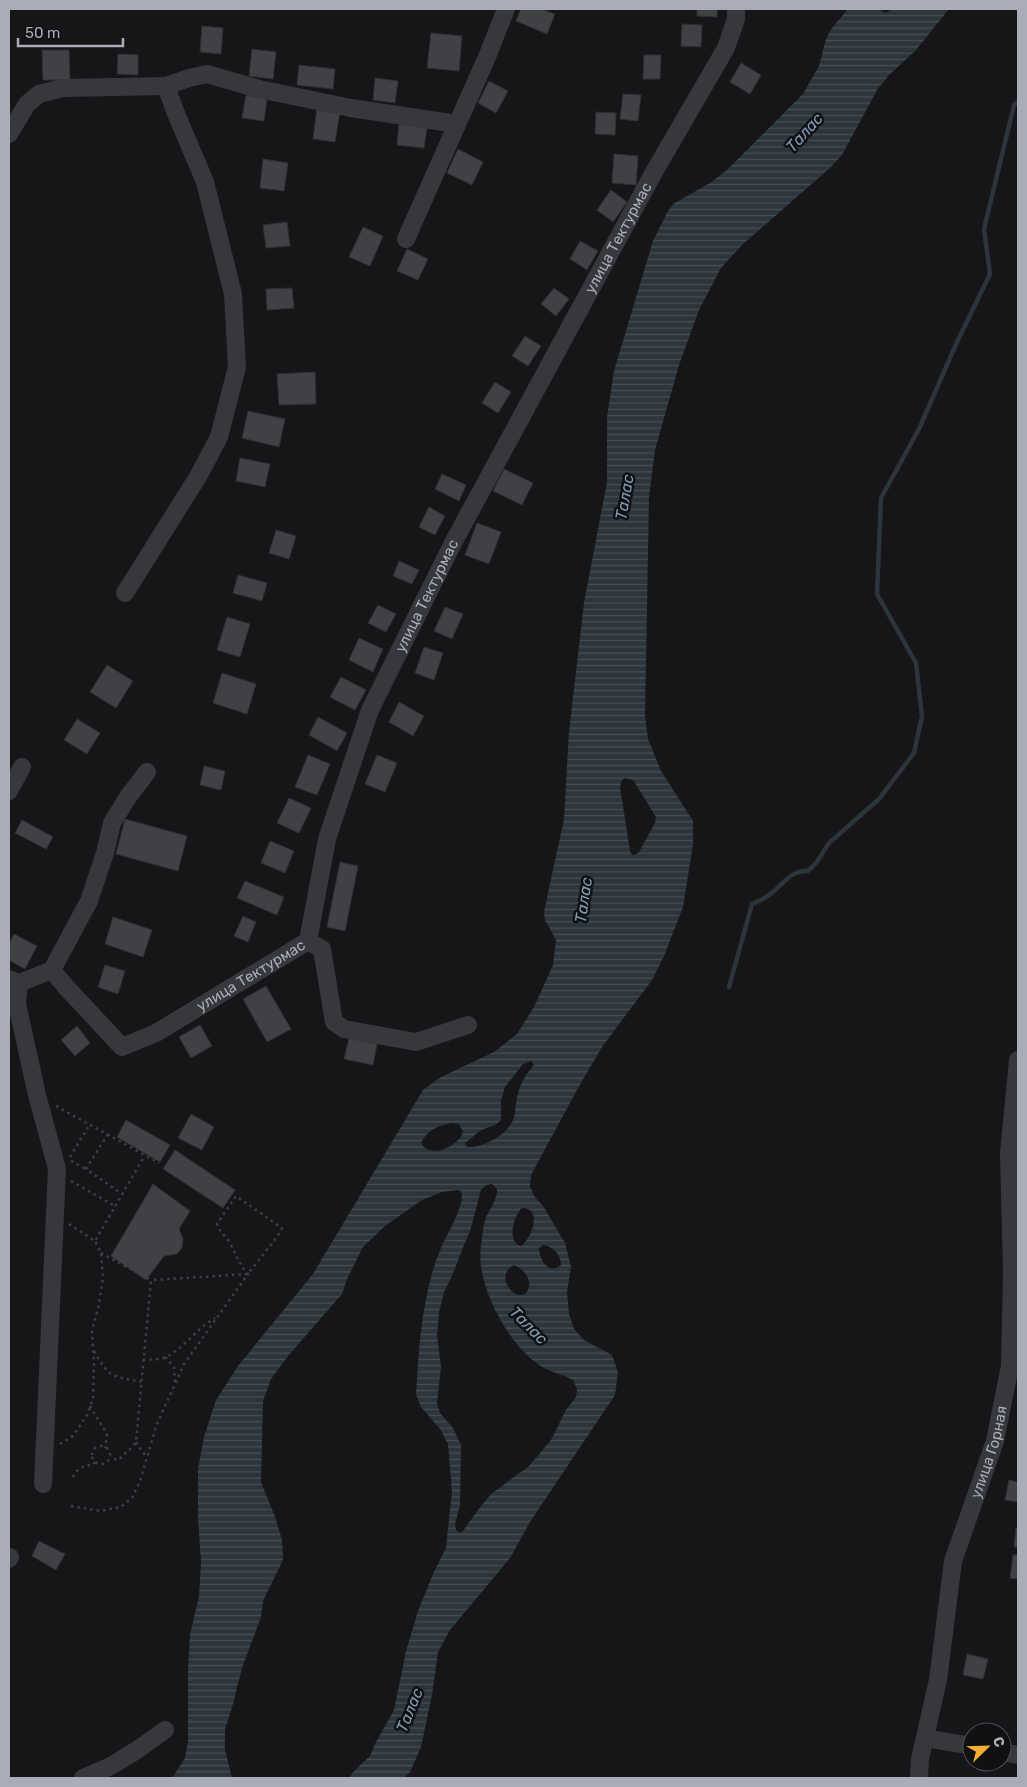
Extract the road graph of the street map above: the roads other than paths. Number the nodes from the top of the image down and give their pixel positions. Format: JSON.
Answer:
{"nodes":[{"id":1,"x":506,"y":9,"type":"edge"},
{"id":2,"x":736,"y":9,"type":"edge"},
{"id":3,"x":166,"y":86,"type":"junction"},
{"id":4,"x":457,"y":124,"type":"junction"},
{"id":5,"x":9,"y":134,"type":"edge"},
{"id":6,"x":406,"y":239,"type":"dead end"},
{"id":7,"x":125,"y":593,"type":"dead end"},
{"id":8,"x":22,"y":767,"type":"dead end"},
{"id":9,"x":147,"y":772,"type":"dead end"},
{"id":10,"x":9,"y":791,"type":"edge"},
{"id":11,"x":308,"y":941,"type":"junction"},
{"id":12,"x":52,"y":970,"type":"junction"},
{"id":13,"x":14,"y":981,"type":"edge"},
{"id":14,"x":468,"y":1025,"type":"dead end"},
{"id":15,"x":1018,"y":1060,"type":"edge"},
{"id":16,"x":1014,"y":1367,"type":"edge"},
{"id":17,"x":43,"y":1484,"type":"dead end"},
{"id":18,"x":166,"y":1730,"type":"dead end"},
{"id":19,"x":925,"y":1738,"type":"junction"},
{"id":20,"x":962,"y":1744,"type":"edge"},
{"id":21,"x":83,"y":1778,"type":"edge"},
{"id":22,"x":919,"y":1778,"type":"edge"}],
"edges":[{"from":1,"to":4,"type":"street"},
{"from":2,"to":11,"type":"street","name":"улица Тектурмас"},
{"from":3,"to":4,"type":"street"},
{"from":3,"to":5,"type":"street"},
{"from":3,"to":7,"type":"street"},
{"from":4,"to":6,"type":"street"},
{"from":8,"to":10,"type":"street"},
{"from":9,"to":12,"type":"street"},
{"from":11,"to":12,"type":"street","name":"улица Тектурмас"},
{"from":11,"to":14,"type":"street"},
{"from":12,"to":13,"type":"street"},
{"from":13,"to":17,"type":"street"},
{"from":15,"to":16,"type":"street","name":"улица Горная"},
{"from":16,"to":19,"type":"street","name":"улица Горная"},
{"from":18,"to":21,"type":"street"},
{"from":19,"to":20,"type":"street"},
{"from":19,"to":22,"type":"street","name":"улица Горная"}]}
